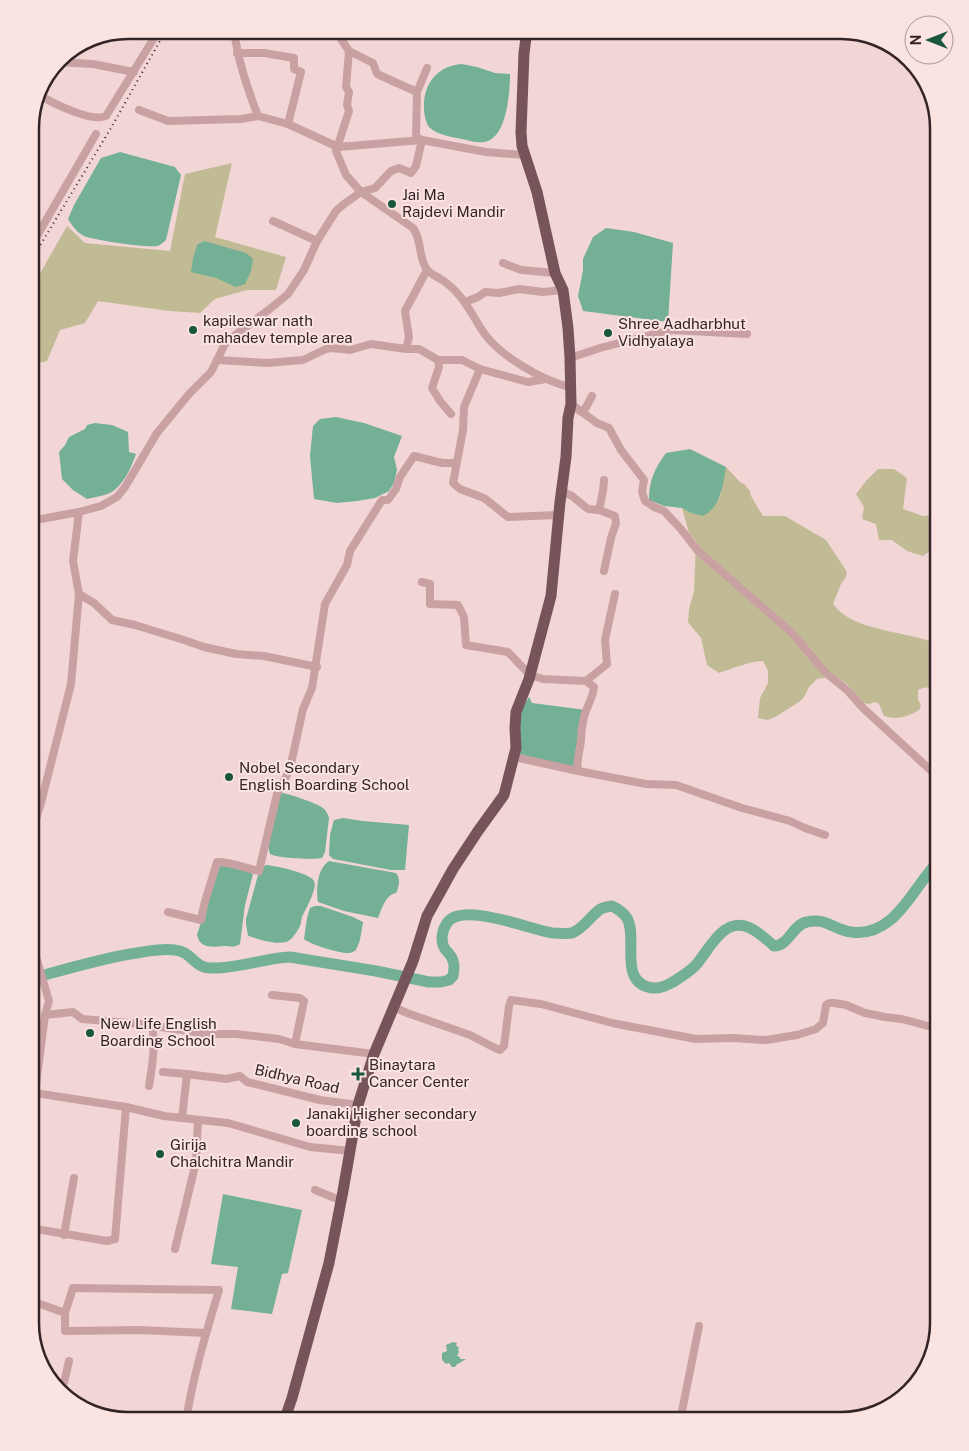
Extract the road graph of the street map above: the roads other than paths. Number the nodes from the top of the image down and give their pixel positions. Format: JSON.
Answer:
{"nodes":[{"id":1,"x":154,"y":39,"type":"edge"},
{"id":2,"x":235,"y":39,"type":"edge"},
{"id":3,"x":341,"y":39,"type":"edge"},
{"id":4,"x":526,"y":39,"type":"edge"},
{"id":5,"x":349,"y":51,"type":"junction"},
{"id":6,"x":237,"y":53,"type":"junction"},
{"id":7,"x":67,"y":63,"type":"edge"},
{"id":8,"x":426,"y":68,"type":"dead end"},
{"id":9,"x":134,"y":72,"type":"junction"},
{"id":10,"x":417,"y":92,"type":"junction"},
{"id":11,"x":44,"y":97,"type":"edge"},
{"id":12,"x":139,"y":110,"type":"dead end"},
{"id":13,"x":258,"y":116,"type":"junction"},
{"id":14,"x":288,"y":124,"type":"junction"},
{"id":15,"x":96,"y":134,"type":"dead end"},
{"id":16,"x":422,"y":140,"type":"junction"},
{"id":17,"x":338,"y":147,"type":"junction"},
{"id":18,"x":524,"y":155,"type":"junction"},
{"id":19,"x":361,"y":192,"type":"junction"},
{"id":20,"x":273,"y":221,"type":"dead end"},
{"id":21,"x":39,"y":230,"type":"edge"},
{"id":22,"x":317,"y":241,"type":"junction"},
{"id":23,"x":503,"y":263,"type":"dead end"},
{"id":24,"x":427,"y":270,"type":"junction"},
{"id":25,"x":555,"y":273,"type":"junction"},
{"id":26,"x":563,"y":290,"type":"junction"},
{"id":27,"x":465,"y":302,"type":"junction"},
{"id":28,"x":747,"y":334,"type":"dead end"},
{"id":29,"x":406,"y":349,"type":"junction"},
{"id":30,"x":570,"y":358,"type":"junction"},
{"id":31,"x":217,"y":360,"type":"junction"},
{"id":32,"x":438,"y":360,"type":"junction"},
{"id":33,"x":480,"y":369,"type":"junction"},
{"id":34,"x":546,"y":379,"type":"junction"},
{"id":35,"x":570,"y":387,"type":"junction"},
{"id":36,"x":592,"y":396,"type":"dead end"},
{"id":37,"x":575,"y":408,"type":"junction"},
{"id":38,"x":451,"y":414,"type":"dead end"},
{"id":39,"x":456,"y":463,"type":"junction"},
{"id":40,"x":604,"y":480,"type":"dead end"},
{"id":41,"x":561,"y":491,"type":"junction"},
{"id":42,"x":599,"y":510,"type":"junction"},
{"id":43,"x":79,"y":512,"type":"junction"},
{"id":44,"x":558,"y":515,"type":"junction"},
{"id":45,"x":39,"y":519,"type":"edge"},
{"id":46,"x":604,"y":571,"type":"dead end"},
{"id":47,"x":422,"y":582,"type":"dead end"},
{"id":48,"x":79,"y":594,"type":"junction"},
{"id":49,"x":615,"y":594,"type":"dead end"},
{"id":50,"x":316,"y":666,"type":"junction"},
{"id":51,"x":530,"y":675,"type":"junction"},
{"id":52,"x":586,"y":681,"type":"junction"},
{"id":53,"x":514,"y":757,"type":"junction"},
{"id":54,"x":930,"y":770,"type":"edge"},
{"id":55,"x":578,"y":771,"type":"junction"},
{"id":56,"x":39,"y":809,"type":"edge"},
{"id":57,"x":825,"y":835,"type":"dead end"},
{"id":58,"x":168,"y":912,"type":"dead end"},
{"id":59,"x":39,"y":967,"type":"edge"},
{"id":60,"x":272,"y":995,"type":"dead end"},
{"id":61,"x":394,"y":1007,"type":"junction"},
{"id":62,"x":45,"y":1015,"type":"junction"},
{"id":63,"x":152,"y":1026,"type":"junction"},
{"id":64,"x":930,"y":1027,"type":"edge"},
{"id":65,"x":296,"y":1044,"type":"junction"},
{"id":66,"x":39,"y":1051,"type":"edge"},
{"id":67,"x":374,"y":1054,"type":"junction"},
{"id":68,"x":163,"y":1072,"type":"dead end"},
{"id":69,"x":187,"y":1074,"type":"junction"},
{"id":70,"x":149,"y":1086,"type":"dead end"},
{"id":71,"x":39,"y":1093,"type":"edge"},
{"id":72,"x":358,"y":1105,"type":"junction"},
{"id":73,"x":126,"y":1108,"type":"junction"},
{"id":74,"x":182,"y":1118,"type":"junction"},
{"id":75,"x":198,"y":1120,"type":"junction"},
{"id":76,"x":351,"y":1151,"type":"junction"},
{"id":77,"x":74,"y":1178,"type":"dead end"},
{"id":78,"x":315,"y":1190,"type":"dead end"},
{"id":79,"x":342,"y":1201,"type":"junction"},
{"id":80,"x":39,"y":1230,"type":"edge"},
{"id":81,"x":64,"y":1235,"type":"junction"},
{"id":82,"x":175,"y":1249,"type":"dead end"},
{"id":83,"x":39,"y":1304,"type":"edge"},
{"id":84,"x":65,"y":1313,"type":"junction"},
{"id":85,"x":699,"y":1326,"type":"dead end"},
{"id":86,"x":206,"y":1333,"type":"junction"},
{"id":87,"x":69,"y":1361,"type":"dead end"},
{"id":88,"x":64,"y":1384,"type":"edge"},
{"id":89,"x":188,"y":1412,"type":"edge"},
{"id":90,"x":287,"y":1412,"type":"edge"},
{"id":91,"x":682,"y":1412,"type":"edge"}],
"edges":[{"from":1,"to":9,"type":"street"},
{"from":2,"to":6,"type":"street"},
{"from":3,"to":5,"type":"street"},
{"from":4,"to":18,"type":"main road"},
{"from":5,"to":10,"type":"street"},
{"from":5,"to":17,"type":"street"},
{"from":6,"to":13,"type":"street"},
{"from":6,"to":14,"type":"street"},
{"from":7,"to":9,"type":"street"},
{"from":8,"to":10,"type":"street"},
{"from":9,"to":11,"type":"street"},
{"from":10,"to":16,"type":"street"},
{"from":12,"to":13,"type":"street"},
{"from":13,"to":14,"type":"street"},
{"from":14,"to":17,"type":"street"},
{"from":15,"to":21,"type":"street"},
{"from":16,"to":17,"type":"street"},
{"from":16,"to":18,"type":"street"},
{"from":16,"to":19,"type":"street"},
{"from":17,"to":19,"type":"street"},
{"from":18,"to":25,"type":"main road"},
{"from":19,"to":22,"type":"street"},
{"from":19,"to":24,"type":"street"},
{"from":20,"to":22,"type":"street"},
{"from":22,"to":31,"type":"street"},
{"from":23,"to":25,"type":"street"},
{"from":24,"to":27,"type":"street"},
{"from":24,"to":29,"type":"street"},
{"from":25,"to":26,"type":"main road"},
{"from":26,"to":27,"type":"street"},
{"from":26,"to":30,"type":"main road"},
{"from":27,"to":34,"type":"street"},
{"from":28,"to":30,"type":"street"},
{"from":29,"to":31,"type":"street"},
{"from":29,"to":32,"type":"street"},
{"from":30,"to":35,"type":"main road"},
{"from":31,"to":43,"type":"street"},
{"from":32,"to":33,"type":"street"},
{"from":32,"to":38,"type":"street"},
{"from":33,"to":34,"type":"street"},
{"from":33,"to":39,"type":"street"},
{"from":34,"to":35,"type":"street"},
{"from":35,"to":37,"type":"main road"},
{"from":36,"to":37,"type":"street"},
{"from":37,"to":41,"type":"main road"},
{"from":37,"to":54,"type":"street"},
{"from":39,"to":44,"type":"street"},
{"from":39,"to":50,"type":"street"},
{"from":40,"to":42,"type":"street"},
{"from":41,"to":42,"type":"street"},
{"from":41,"to":44,"type":"main road"},
{"from":42,"to":46,"type":"street"},
{"from":43,"to":45,"type":"street"},
{"from":43,"to":48,"type":"street"},
{"from":44,"to":51,"type":"main road"},
{"from":47,"to":51,"type":"street"},
{"from":48,"to":50,"type":"street"},
{"from":48,"to":56,"type":"street"},
{"from":49,"to":52,"type":"street"},
{"from":50,"to":58,"type":"street"},
{"from":51,"to":52,"type":"street"},
{"from":51,"to":53,"type":"main road"},
{"from":52,"to":55,"type":"street"},
{"from":53,"to":55,"type":"street"},
{"from":53,"to":61,"type":"main road"},
{"from":55,"to":57,"type":"street"},
{"from":59,"to":62,"type":"street"},
{"from":60,"to":65,"type":"street"},
{"from":61,"to":64,"type":"street"},
{"from":61,"to":67,"type":"main road"},
{"from":62,"to":63,"type":"street"},
{"from":62,"to":66,"type":"street"},
{"from":63,"to":65,"type":"street"},
{"from":63,"to":70,"type":"street"},
{"from":65,"to":67,"type":"street"},
{"from":67,"to":72,"type":"main road"},
{"from":68,"to":69,"type":"street","name":"Bidhya Road"},
{"from":69,"to":72,"type":"street","name":"Bidhya Road"},
{"from":69,"to":74,"type":"street"},
{"from":71,"to":73,"type":"street"},
{"from":72,"to":76,"type":"main road"},
{"from":73,"to":74,"type":"street"},
{"from":73,"to":81,"type":"street"},
{"from":74,"to":75,"type":"street"},
{"from":75,"to":76,"type":"street"},
{"from":75,"to":82,"type":"street"},
{"from":76,"to":79,"type":"main road"},
{"from":77,"to":81,"type":"street"},
{"from":78,"to":79,"type":"street"},
{"from":79,"to":90,"type":"main road"},
{"from":80,"to":81,"type":"street"},
{"from":83,"to":84,"type":"street"},
{"from":84,"to":86,"type":"street"},
{"from":84,"to":86,"type":"street"},
{"from":85,"to":91,"type":"street"},
{"from":86,"to":89,"type":"street"},
{"from":87,"to":88,"type":"street"}]}
